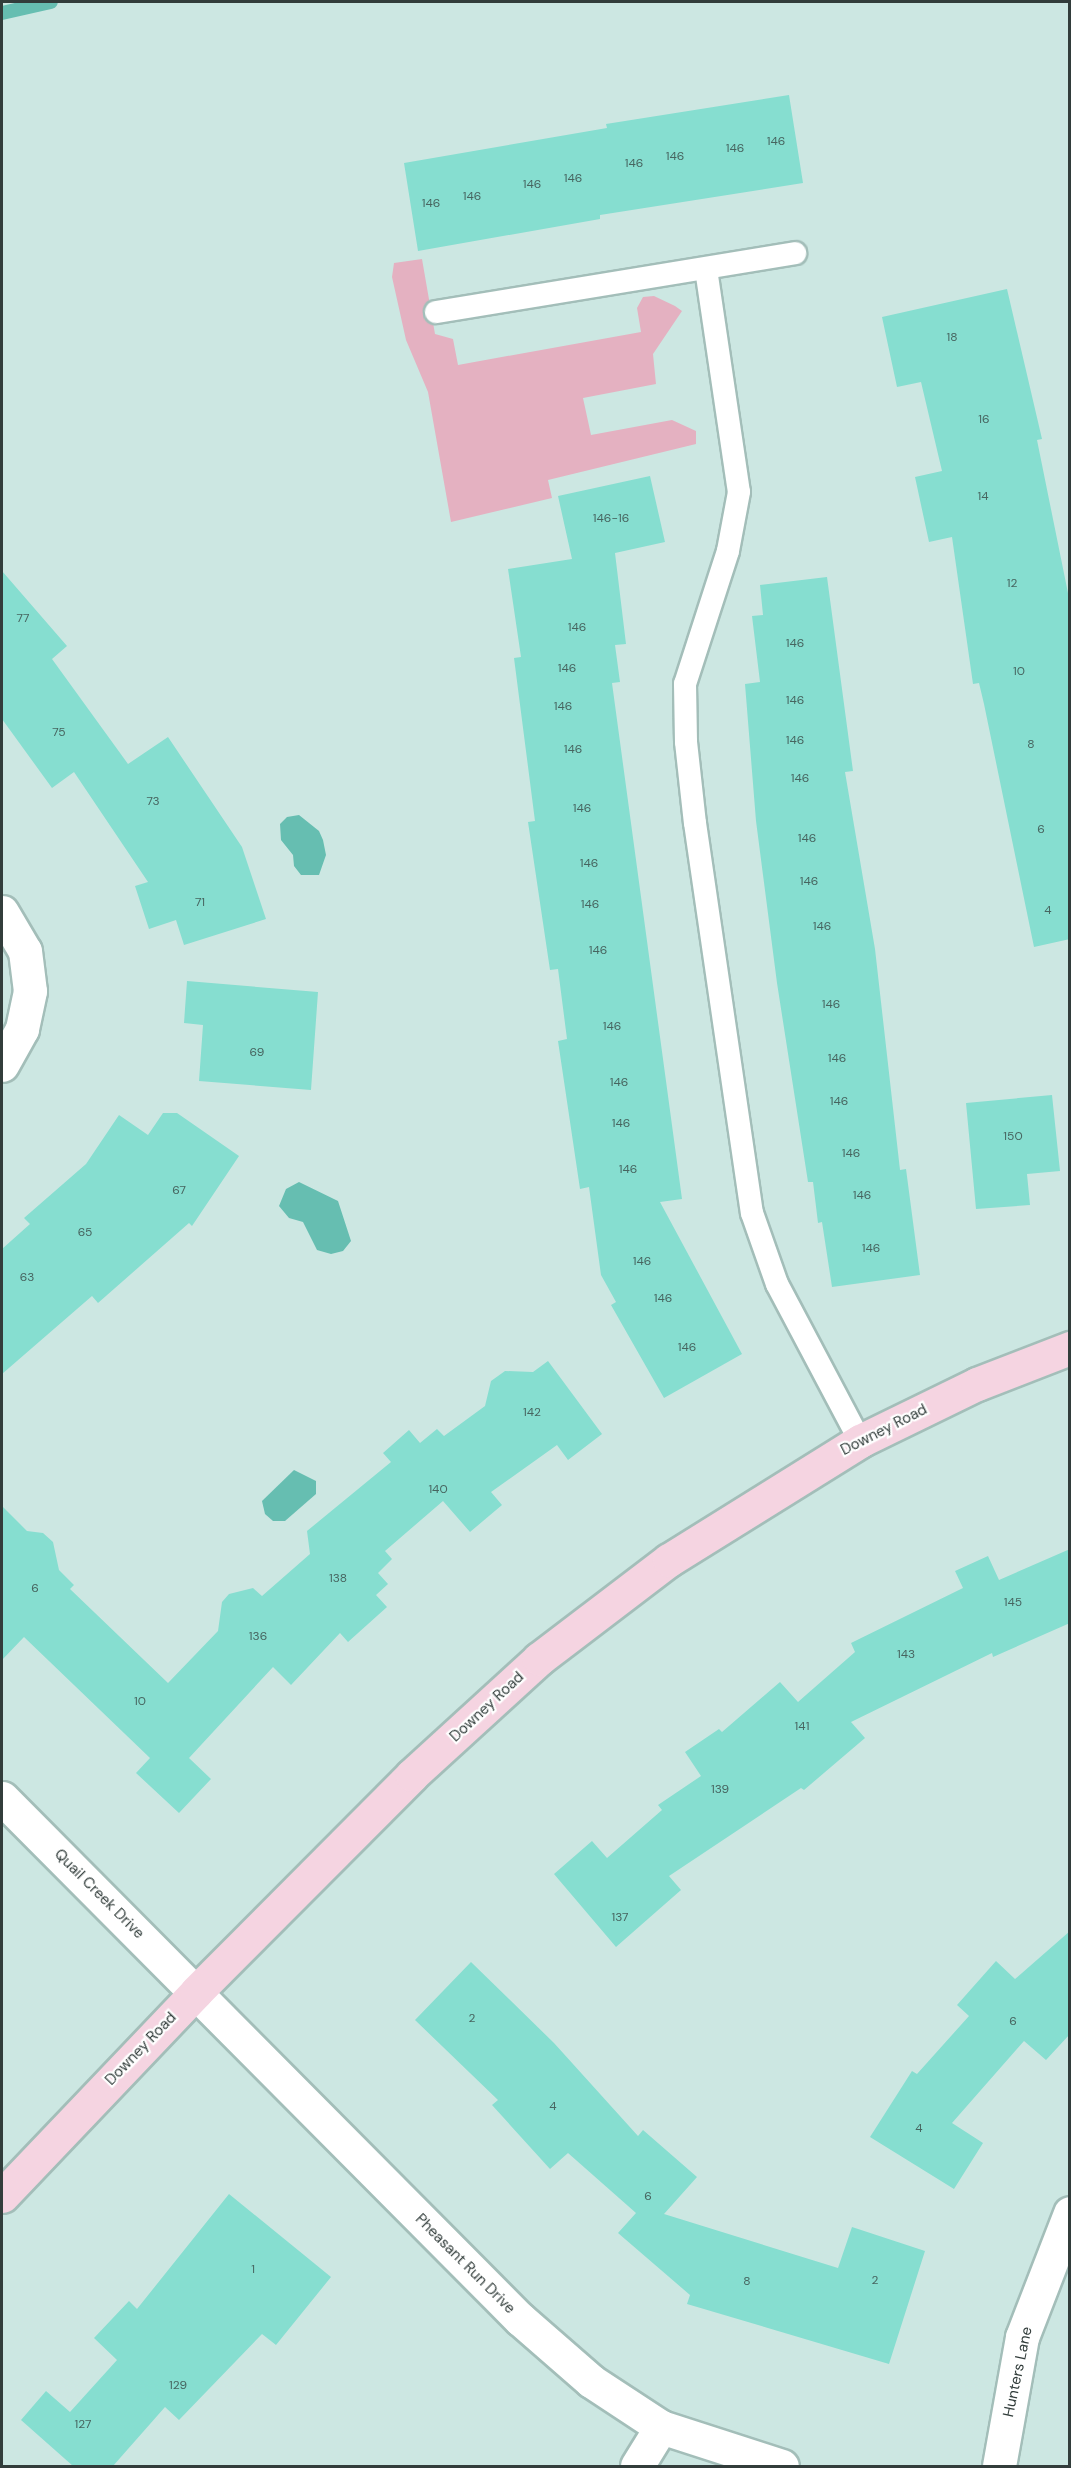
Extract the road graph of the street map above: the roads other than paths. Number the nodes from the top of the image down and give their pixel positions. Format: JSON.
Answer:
{"nodes":[{"id":1,"x":795,"y":253,"type":"dead end"},
{"id":2,"x":706,"y":269,"type":"junction"},
{"id":3,"x":436,"y":312,"type":"dead end"},
{"id":4,"x":2,"y":912,"type":"edge"},
{"id":5,"x":2,"y":1065,"type":"edge"},
{"id":6,"x":1070,"y":1348,"type":"edge"},
{"id":7,"x":860,"y":1441,"type":"junction"},
{"id":8,"x":2,"y":1798,"type":"edge"},
{"id":9,"x":196,"y":1992,"type":"junction"},
{"id":10,"x":2,"y":2196,"type":"edge"},
{"id":11,"x":1070,"y":2213,"type":"edge"},
{"id":12,"x":661,"y":2427,"type":"junction"},
{"id":13,"x":637,"y":2466,"type":"edge"},
{"id":14,"x":782,"y":2466,"type":"edge"},
{"id":15,"x":999,"y":2466,"type":"edge"}],
"edges":[{"from":1,"to":2,"type":"lane"},
{"from":2,"to":3,"type":"lane"},
{"from":2,"to":7,"type":"lane"},
{"from":4,"to":5,"type":"street"},
{"from":6,"to":7,"type":"main road","name":"Downey Road"},
{"from":7,"to":9,"type":"main road","name":"Downey Road"},
{"from":8,"to":9,"type":"street","name":"Quail Creek Drive"},
{"from":9,"to":10,"type":"main road","name":"Downey Road"},
{"from":9,"to":12,"type":"street","name":"Pheasant Run Drive"},
{"from":11,"to":15,"type":"street","name":"Hunters Lane"},
{"from":12,"to":13,"type":"street"},
{"from":12,"to":14,"type":"street","name":"Pheasant Run Drive"}]}
